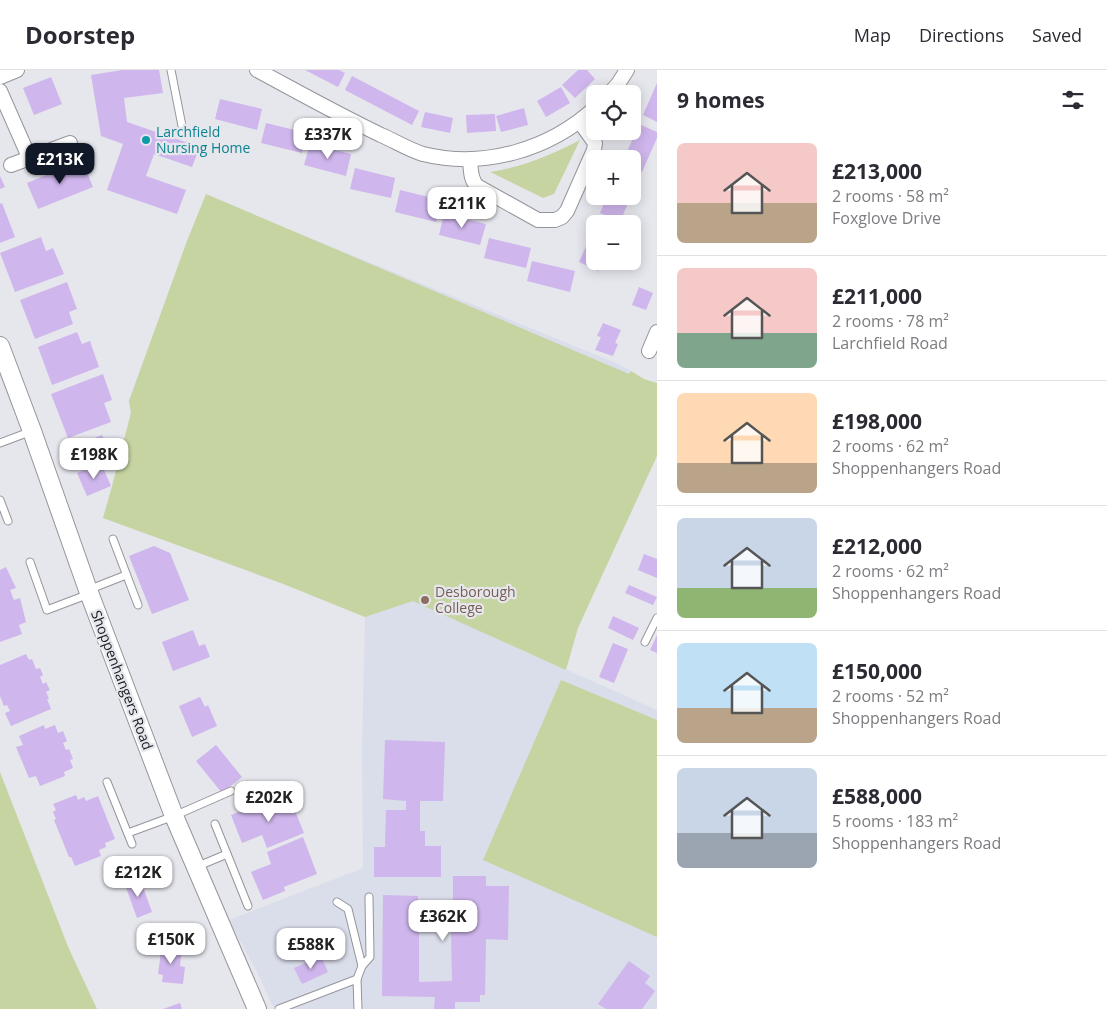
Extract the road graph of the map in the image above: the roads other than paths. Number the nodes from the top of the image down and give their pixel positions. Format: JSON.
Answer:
{"nodes":[{"id":1,"x":171,"y":70,"type":"edge"},
{"id":2,"x":257,"y":70,"type":"edge"},
{"id":3,"x":627,"y":70,"type":"edge"},
{"id":4,"x":617,"y":85,"type":"edge"},
{"id":5,"x":0,"y":91,"type":"edge"},
{"id":6,"x":586,"y":116,"type":"edge"},
{"id":7,"x":580,"y":122,"type":"junction"},
{"id":8,"x":183,"y":132,"type":"dead end"},
{"id":9,"x":70,"y":143,"type":"dead end"},
{"id":10,"x":29,"y":158,"type":"junction"},
{"id":11,"x":470,"y":160,"type":"junction"},
{"id":12,"x":10,"y":166,"type":"dead end"},
{"id":13,"x":657,"y":332,"type":"edge"},
{"id":14,"x":649,"y":351,"type":"dead end"},
{"id":15,"x":2,"y":358,"type":"edge"},
{"id":16,"x":32,"y":431,"type":"junction"},
{"id":17,"x":0,"y":443,"type":"edge"},
{"id":18,"x":0,"y":500,"type":"edge"},
{"id":19,"x":8,"y":521,"type":"dead end"},
{"id":20,"x":113,"y":539,"type":"dead end"},
{"id":21,"x":30,"y":562,"type":"dead end"},
{"id":22,"x":126,"y":575,"type":"junction"},
{"id":23,"x":88,"y":592,"type":"junction"},
{"id":24,"x":138,"y":605,"type":"dead end"},
{"id":25,"x":657,"y":618,"type":"edge"},
{"id":26,"x":645,"y":642,"type":"dead end"},
{"id":27,"x":107,"y":782,"type":"dead end"},
{"id":28,"x":231,"y":791,"type":"dead end"},
{"id":29,"x":174,"y":816,"type":"junction"},
{"id":30,"x":215,"y":824,"type":"dead end"},
{"id":31,"x":128,"y":833,"type":"junction"},
{"id":32,"x":132,"y":844,"type":"dead end"},
{"id":33,"x":227,"y":854,"type":"junction"},
{"id":34,"x":196,"y":868,"type":"junction"},
{"id":35,"x":369,"y":897,"type":"dead end"},
{"id":36,"x":337,"y":902,"type":"dead end"},
{"id":37,"x":248,"y":906,"type":"dead end"},
{"id":38,"x":362,"y":966,"type":"junction"},
{"id":39,"x":357,"y":979,"type":"junction"},
{"id":40,"x":257,"y":1009,"type":"edge"},
{"id":41,"x":279,"y":1009,"type":"edge"},
{"id":42,"x":358,"y":1009,"type":"edge"}],
"edges":[{"from":1,"to":8,"type":"lane"},
{"from":2,"to":11,"type":"street"},
{"from":3,"to":4,"type":"street"},
{"from":5,"to":10,"type":"street"},
{"from":6,"to":7,"type":"street"},
{"from":7,"to":11,"type":"street"},
{"from":7,"to":11,"type":"street"},
{"from":9,"to":10,"type":"street"},
{"from":10,"to":12,"type":"street"},
{"from":13,"to":14,"type":"street"},
{"from":15,"to":16,"type":"street","name":"Shoppenhangers Road"},
{"from":16,"to":17,"type":"lane"},
{"from":16,"to":23,"type":"street","name":"Shoppenhangers Road"},
{"from":18,"to":19,"type":"lane"},
{"from":20,"to":22,"type":"lane"},
{"from":21,"to":23,"type":"lane"},
{"from":22,"to":23,"type":"lane"},
{"from":22,"to":24,"type":"lane"},
{"from":23,"to":29,"type":"street","name":"Shoppenhangers Road"},
{"from":25,"to":26,"type":"lane"},
{"from":27,"to":31,"type":"lane"},
{"from":28,"to":29,"type":"lane"},
{"from":29,"to":31,"type":"lane"},
{"from":29,"to":34,"type":"street","name":"Shoppenhangers Road"},
{"from":30,"to":33,"type":"lane"},
{"from":31,"to":32,"type":"lane"},
{"from":33,"to":34,"type":"lane"},
{"from":33,"to":37,"type":"lane"},
{"from":34,"to":40,"type":"street","name":"Shoppenhangers Road"},
{"from":35,"to":38,"type":"lane"},
{"from":36,"to":38,"type":"lane"},
{"from":38,"to":39,"type":"lane"},
{"from":39,"to":41,"type":"lane"},
{"from":39,"to":42,"type":"lane"}]}
